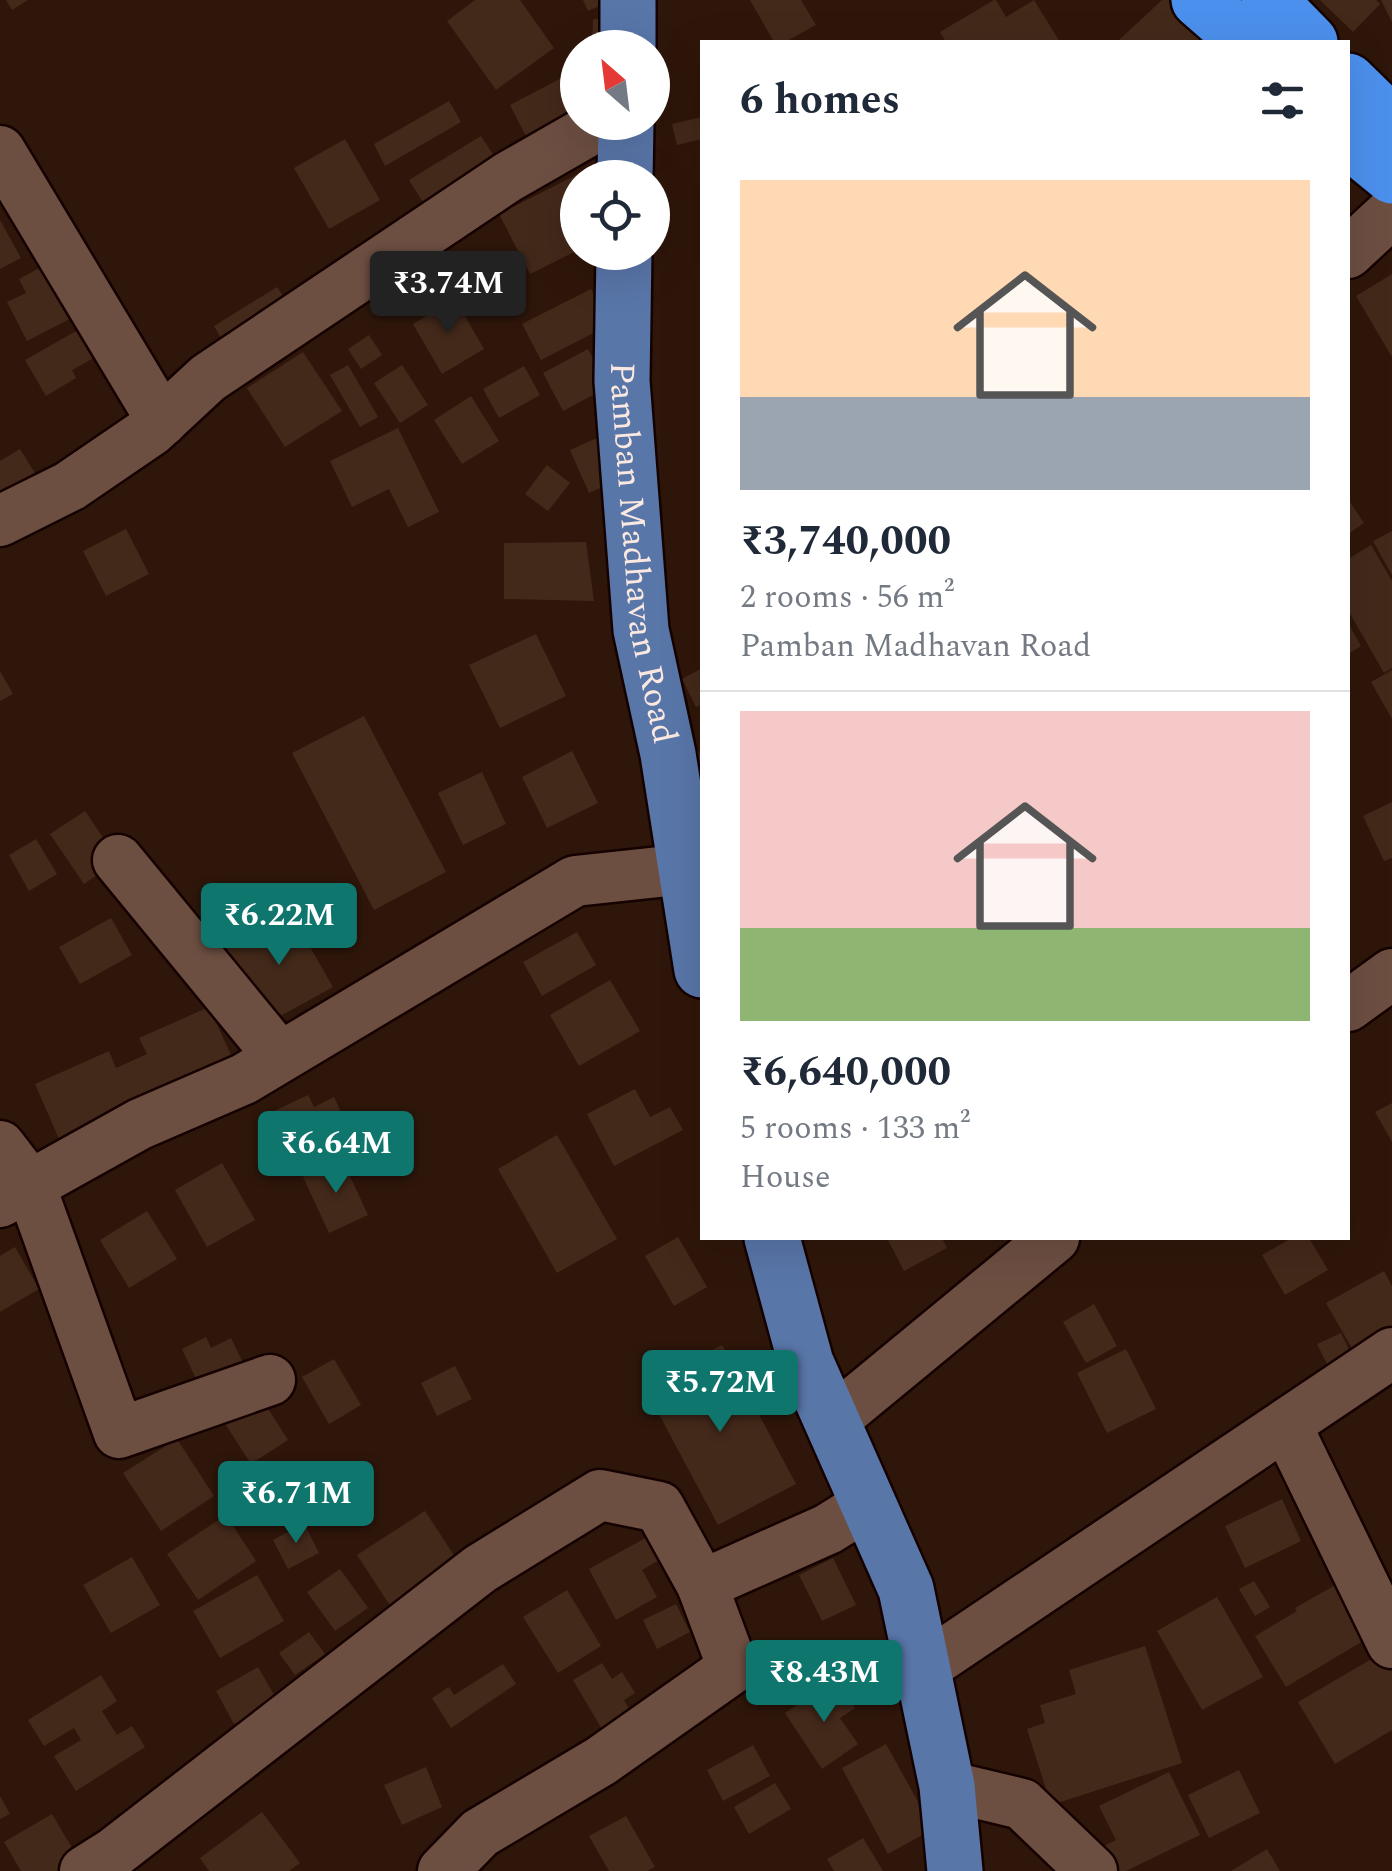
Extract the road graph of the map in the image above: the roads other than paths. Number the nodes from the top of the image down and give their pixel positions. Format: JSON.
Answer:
{"nodes":[{"id":1,"x":628,"y":0,"type":"edge"},
{"id":2,"x":1199,"y":0,"type":"edge"},
{"id":3,"x":1269,"y":0,"type":"edge"},
{"id":4,"x":628,"y":30,"type":"edge"},
{"id":5,"x":1245,"y":40,"type":"edge"},
{"id":6,"x":1308,"y":40,"type":"edge"},
{"id":7,"x":1350,"y":83,"type":"edge"},
{"id":8,"x":1392,"y":124,"type":"edge"},
{"id":9,"x":573,"y":140,"type":"edge"},
{"id":10,"x":1350,"y":142,"type":"edge"},
{"id":11,"x":0,"y":151,"type":"edge"},
{"id":12,"x":1392,"y":176,"type":"edge"},
{"id":13,"x":1392,"y":212,"type":"edge"},
{"id":14,"x":1350,"y":250,"type":"edge"},
{"id":15,"x":624,"y":270,"type":"edge"},
{"id":16,"x":162,"y":421,"type":"junction"},
{"id":17,"x":0,"y":521,"type":"edge"},
{"id":18,"x":118,"y":860,"type":"dead end"},
{"id":19,"x":687,"y":869,"type":"junction"},
{"id":20,"x":700,"y":957,"type":"edge"},
{"id":21,"x":1392,"y":974,"type":"edge"},
{"id":22,"x":1350,"y":1005,"type":"edge"},
{"id":23,"x":279,"y":1056,"type":"junction"},
{"id":24,"x":0,"y":1146,"type":"edge"},
{"id":25,"x":15,"y":1193,"type":"edge"},
{"id":26,"x":773,"y":1240,"type":"edge"},
{"id":27,"x":1052,"y":1240,"type":"edge"},
{"id":28,"x":1392,"y":1352,"type":"edge"},
{"id":29,"x":270,"y":1380,"type":"dead end"},
{"id":30,"x":832,"y":1421,"type":"junction"},
{"id":31,"x":1286,"y":1425,"type":"junction"},
{"id":32,"x":868,"y":1504,"type":"junction"},
{"id":33,"x":702,"y":1585,"type":"junction"},
{"id":34,"x":1392,"y":1643,"type":"edge"},
{"id":35,"x":923,"y":1668,"type":"junction"},
{"id":36,"x":948,"y":1786,"type":"junction"},
{"id":37,"x":84,"y":1871,"type":"edge"},
{"id":38,"x":442,"y":1871,"type":"edge"},
{"id":39,"x":955,"y":1871,"type":"edge"},
{"id":40,"x":1092,"y":1871,"type":"edge"}],
"edges":[{"from":1,"to":4,"type":"main road"},
{"from":2,"to":5,"type":"highway"},
{"from":3,"to":6,"type":"highway"},
{"from":7,"to":8,"type":"highway"},
{"from":9,"to":16,"type":"street"},
{"from":10,"to":12,"type":"highway"},
{"from":11,"to":16,"type":"street"},
{"from":13,"to":14,"type":"street"},
{"from":15,"to":19,"type":"main road","name":"Pamban Madhavan Road"},
{"from":16,"to":17,"type":"street"},
{"from":18,"to":23,"type":"street"},
{"from":19,"to":20,"type":"main road","name":"Pamban Madhavan Road"},
{"from":19,"to":23,"type":"street"},
{"from":21,"to":22,"type":"street"},
{"from":23,"to":25,"type":"street"},
{"from":24,"to":25,"type":"street"},
{"from":25,"to":29,"type":"street"},
{"from":26,"to":30,"type":"main road"},
{"from":27,"to":30,"type":"street"},
{"from":28,"to":31,"type":"street"},
{"from":30,"to":32,"type":"main road"},
{"from":31,"to":34,"type":"street"},
{"from":31,"to":35,"type":"street"},
{"from":32,"to":33,"type":"street"},
{"from":32,"to":35,"type":"main road"},
{"from":33,"to":37,"type":"street"},
{"from":33,"to":38,"type":"street"},
{"from":35,"to":36,"type":"main road"},
{"from":36,"to":39,"type":"main road"},
{"from":36,"to":40,"type":"street"}]}
